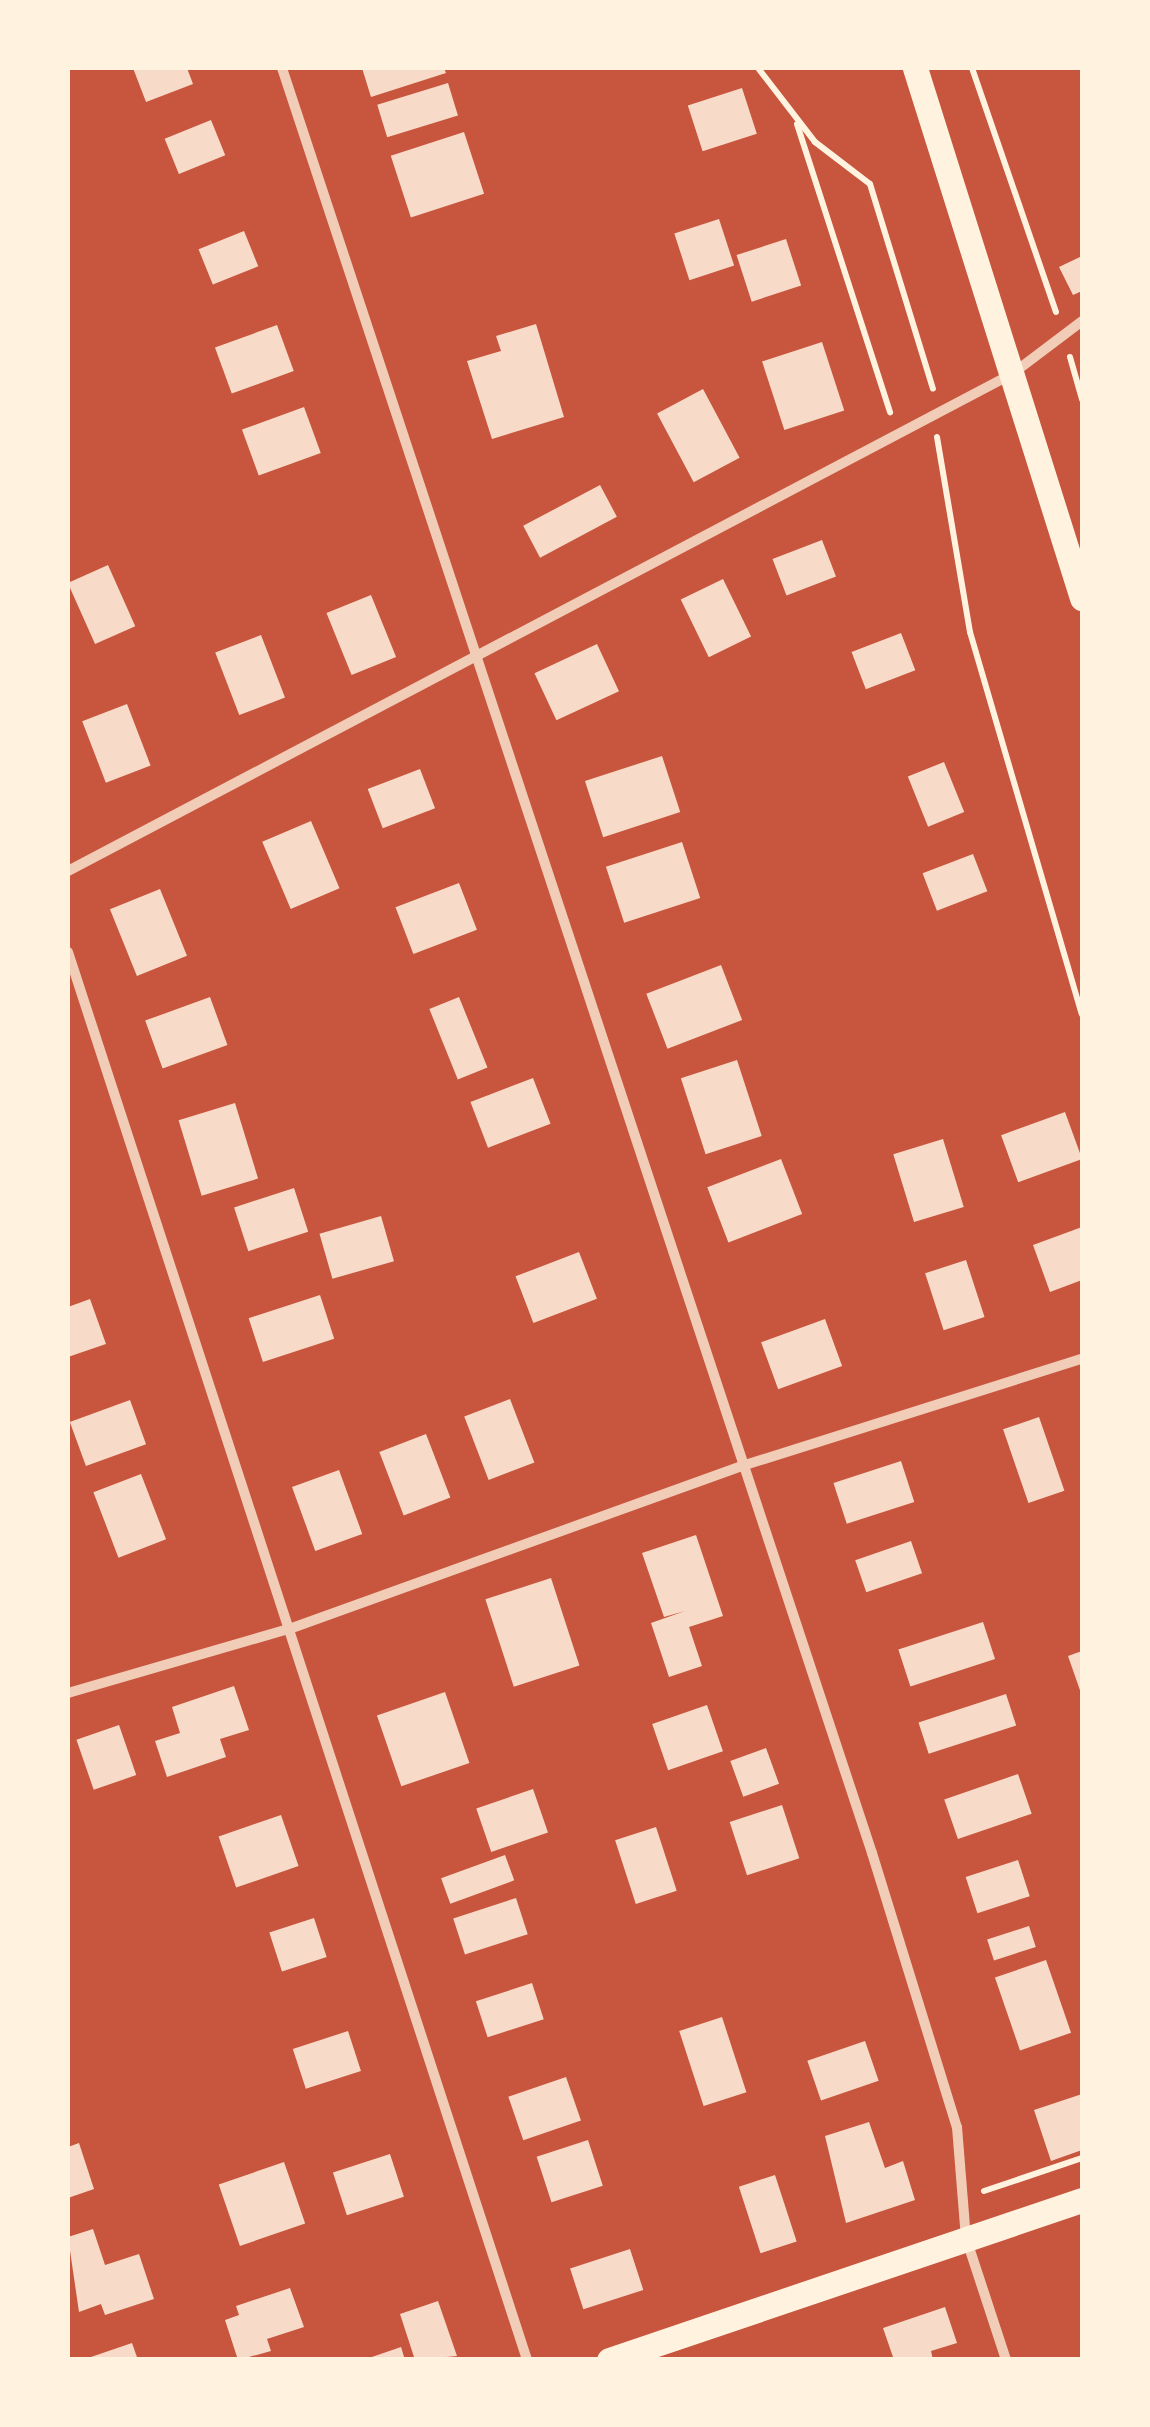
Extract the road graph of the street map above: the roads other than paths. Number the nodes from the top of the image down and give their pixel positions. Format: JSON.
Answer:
{"nodes":[{"id":1,"x":282,"y":68,"type":"edge"},
{"id":2,"x":916,"y":68,"type":"edge"},
{"id":3,"x":1082,"y":321,"type":"edge"},
{"id":4,"x":1012,"y":374,"type":"junction"},
{"id":5,"x":1082,"y":598,"type":"edge"},
{"id":6,"x":478,"y":652,"type":"junction"},
{"id":7,"x":68,"y":871,"type":"edge"},
{"id":8,"x":68,"y":952,"type":"edge"},
{"id":9,"x":1082,"y":1359,"type":"edge"},
{"id":10,"x":745,"y":1465,"type":"junction"},
{"id":11,"x":292,"y":1628,"type":"junction"},
{"id":12,"x":68,"y":1693,"type":"edge"},
{"id":13,"x":1082,"y":2200,"type":"edge"},
{"id":14,"x":966,"y":2238,"type":"junction"},
{"id":15,"x":527,"y":2360,"type":"edge"},
{"id":16,"x":610,"y":2360,"type":"edge"},
{"id":17,"x":1006,"y":2360,"type":"edge"}],
"edges":[{"from":1,"to":6,"type":"street"},
{"from":2,"to":4,"type":"main road"},
{"from":3,"to":4,"type":"street"},
{"from":4,"to":5,"type":"main road"},
{"from":4,"to":6,"type":"street"},
{"from":6,"to":7,"type":"street"},
{"from":6,"to":10,"type":"street"},
{"from":8,"to":11,"type":"street"},
{"from":9,"to":10,"type":"street"},
{"from":10,"to":11,"type":"street"},
{"from":10,"to":14,"type":"street"},
{"from":11,"to":12,"type":"street"},
{"from":11,"to":15,"type":"street"},
{"from":13,"to":14,"type":"main road"},
{"from":14,"to":16,"type":"main road"},
{"from":14,"to":17,"type":"street"}]}
